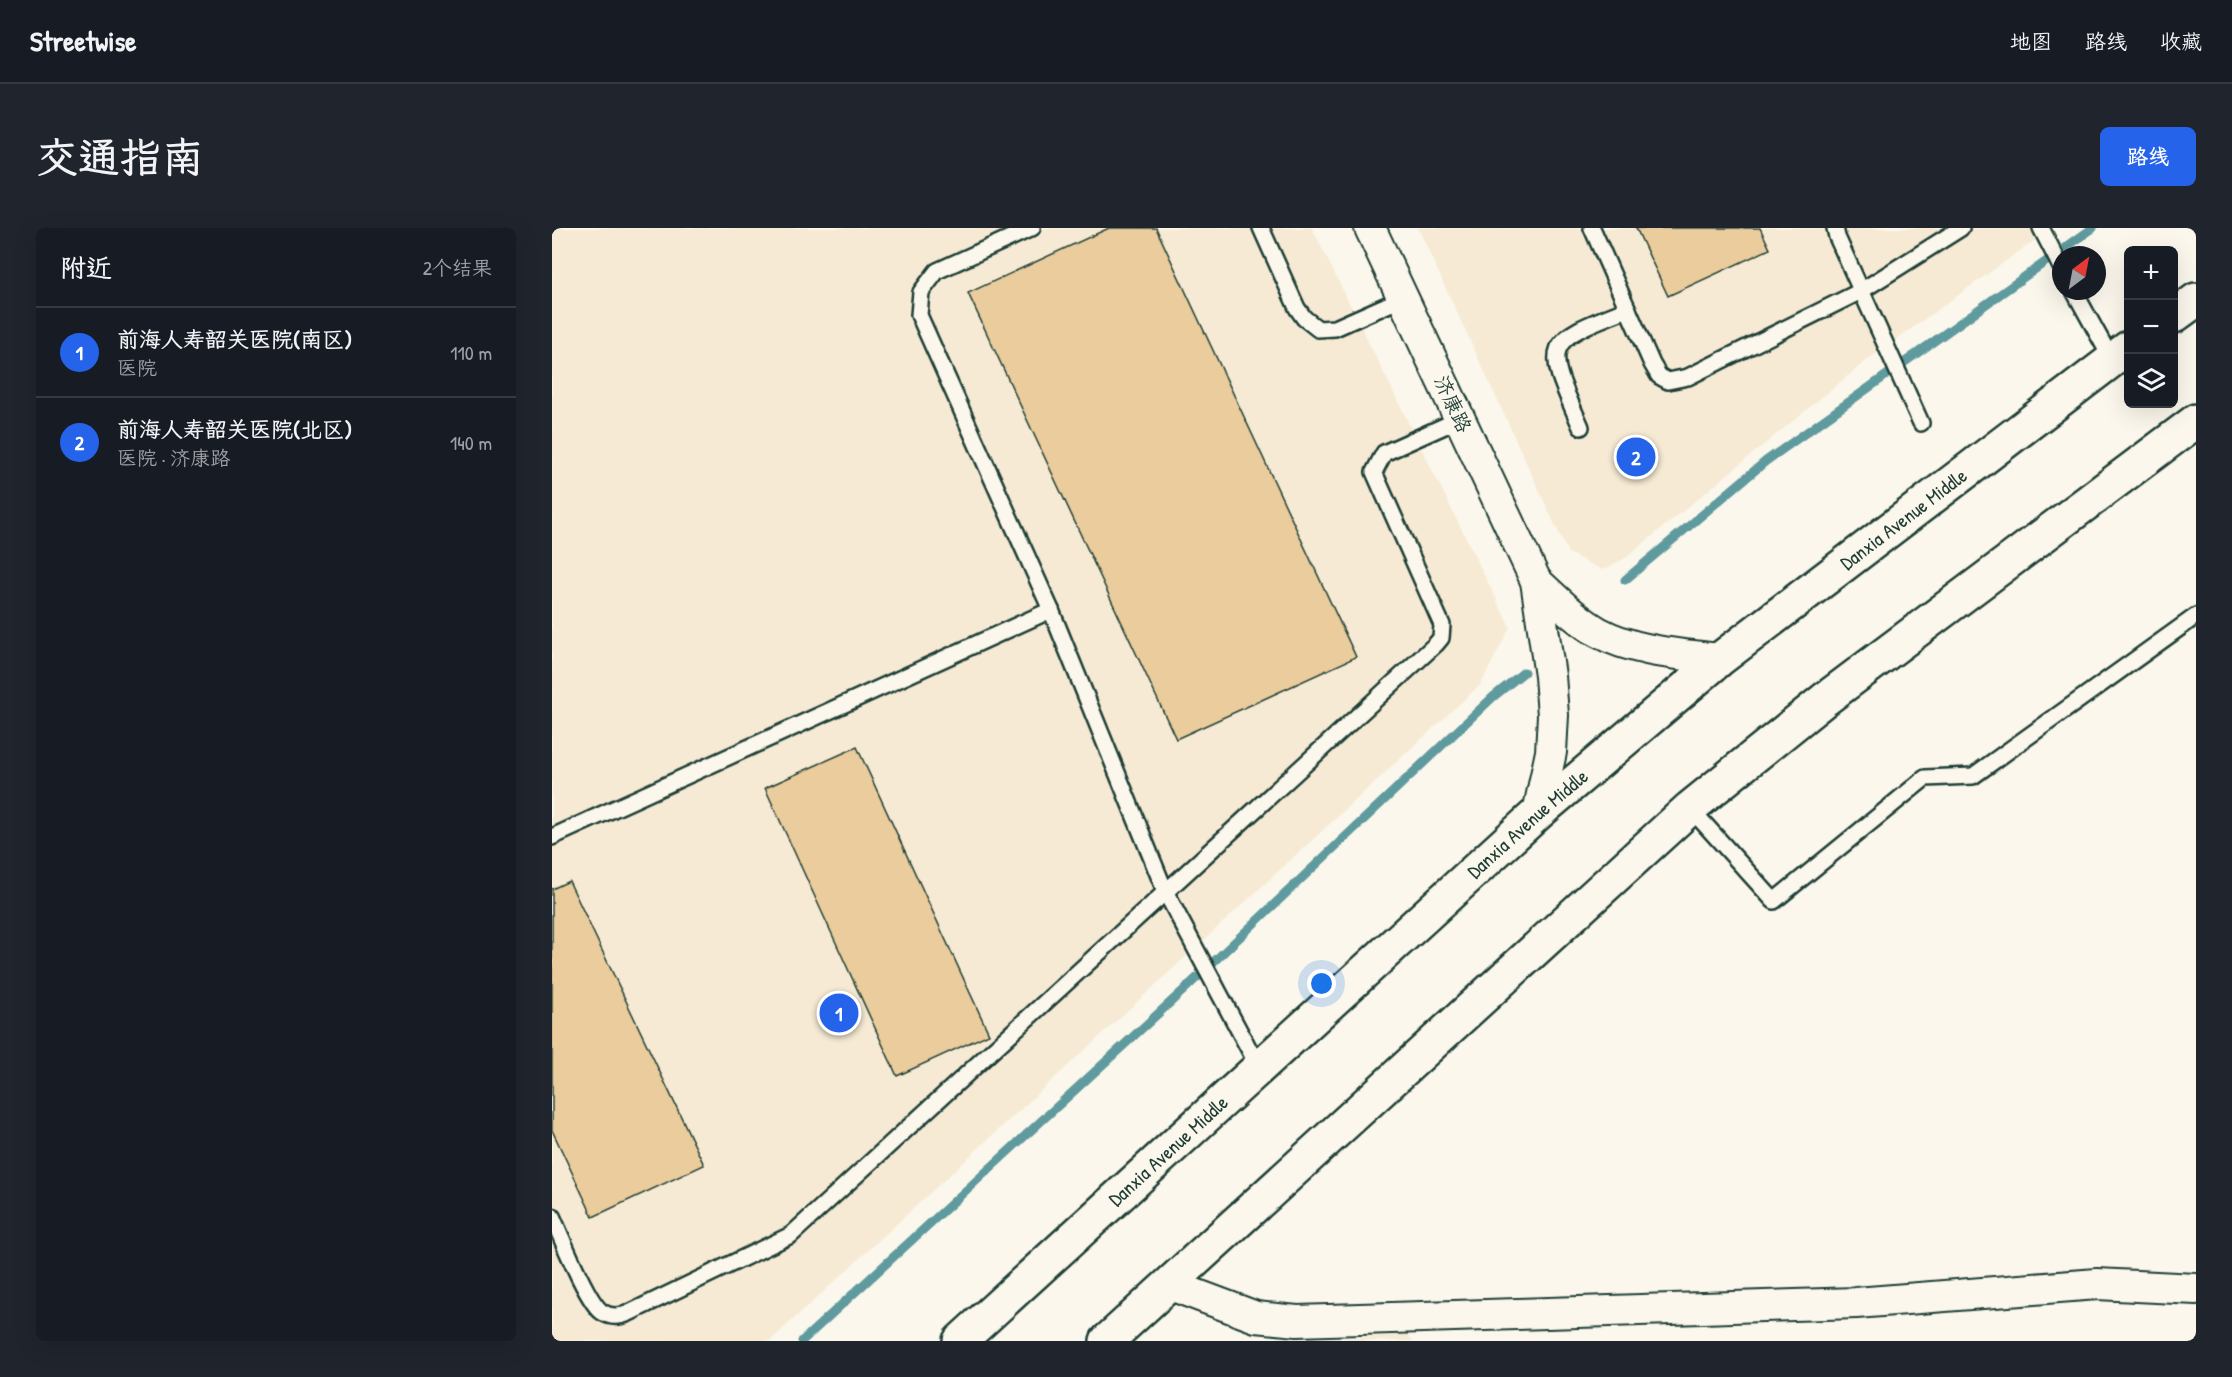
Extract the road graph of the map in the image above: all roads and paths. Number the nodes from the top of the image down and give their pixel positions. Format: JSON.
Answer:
{"nodes":[{"id":1,"x":1032,"y":228,"type":"edge"},
{"id":2,"x":1261,"y":228,"type":"edge"},
{"id":3,"x":1370,"y":228,"type":"edge"},
{"id":4,"x":1592,"y":228,"type":"edge"},
{"id":5,"x":1836,"y":228,"type":"edge"},
{"id":6,"x":1961,"y":228,"type":"edge"},
{"id":7,"x":2041,"y":228,"type":"edge"},
{"id":8,"x":2052,"y":249,"type":"edge"},
{"id":9,"x":1861,"y":291,"type":"junction"},
{"id":10,"x":1403,"y":298,"type":"junction"},
{"id":11,"x":2081,"y":300,"type":"edge"},
{"id":12,"x":2196,"y":300,"type":"edge"},
{"id":13,"x":1628,"y":309,"type":"junction"},
{"id":14,"x":2178,"y":313,"type":"edge"},
{"id":15,"x":2120,"y":354,"type":"edge"},
{"id":16,"x":1460,"y":419,"type":"junction"},
{"id":17,"x":2196,"y":421,"type":"edge"},
{"id":18,"x":1921,"y":423,"type":"dead end"},
{"id":19,"x":1581,"y":427,"type":"dead end"},
{"id":20,"x":1536,"y":581,"type":"junction"},
{"id":21,"x":1051,"y":610,"type":"junction"},
{"id":22,"x":2196,"y":616,"type":"edge"},
{"id":23,"x":1720,"y":659,"type":"junction"},
{"id":24,"x":1690,"y":808,"type":"junction"},
{"id":25,"x":1538,"y":813,"type":"junction"},
{"id":26,"x":552,"y":837,"type":"edge"},
{"id":27,"x":1165,"y":891,"type":"junction"},
{"id":28,"x":1259,"y":1068,"type":"junction"},
{"id":29,"x":552,"y":1216,"type":"edge"},
{"id":30,"x":1168,"y":1284,"type":"junction"},
{"id":31,"x":2196,"y":1289,"type":"edge"},
{"id":32,"x":1295,"y":1331,"type":"edge"},
{"id":33,"x":960,"y":1341,"type":"edge"},
{"id":34,"x":1107,"y":1341,"type":"edge"}],
"edges":[{"from":1,"to":21,"type":"lane"},
{"from":2,"to":10,"type":"lane"},
{"from":3,"to":10,"type":"street","name":"济康路"},
{"from":4,"to":13,"type":"lane"},
{"from":5,"to":9,"type":"lane"},
{"from":6,"to":9,"type":"lane"},
{"from":7,"to":8,"type":"lane"},
{"from":9,"to":13,"type":"lane"},
{"from":9,"to":18,"type":"lane"},
{"from":10,"to":16,"type":"street","name":"济康路"},
{"from":11,"to":15,"type":"lane"},
{"from":12,"to":14,"type":"main road"},
{"from":13,"to":19,"type":"lane"},
{"from":15,"to":23,"type":"main road","name":"Danxia Avenue Middle"},
{"from":16,"to":20,"type":"street","name":"济康路"},
{"from":16,"to":27,"type":"lane"},
{"from":17,"to":24,"type":"main road"},
{"from":20,"to":23,"type":"street","name":"济康路"},
{"from":20,"to":25,"type":"street","name":"济康路"},
{"from":21,"to":26,"type":"lane"},
{"from":21,"to":27,"type":"lane"},
{"from":22,"to":24,"type":"lane"},
{"from":23,"to":25,"type":"main road","name":"Danxia Avenue Middle"},
{"from":24,"to":30,"type":"main road"},
{"from":25,"to":28,"type":"main road","name":"Danxia Avenue Middle"},
{"from":27,"to":28,"type":"lane"},
{"from":27,"to":29,"type":"lane"},
{"from":28,"to":33,"type":"main road","name":"Danxia Avenue Middle"},
{"from":30,"to":32,"type":"street"},
{"from":30,"to":34,"type":"main road"},
{"from":31,"to":32,"type":"street"}]}
